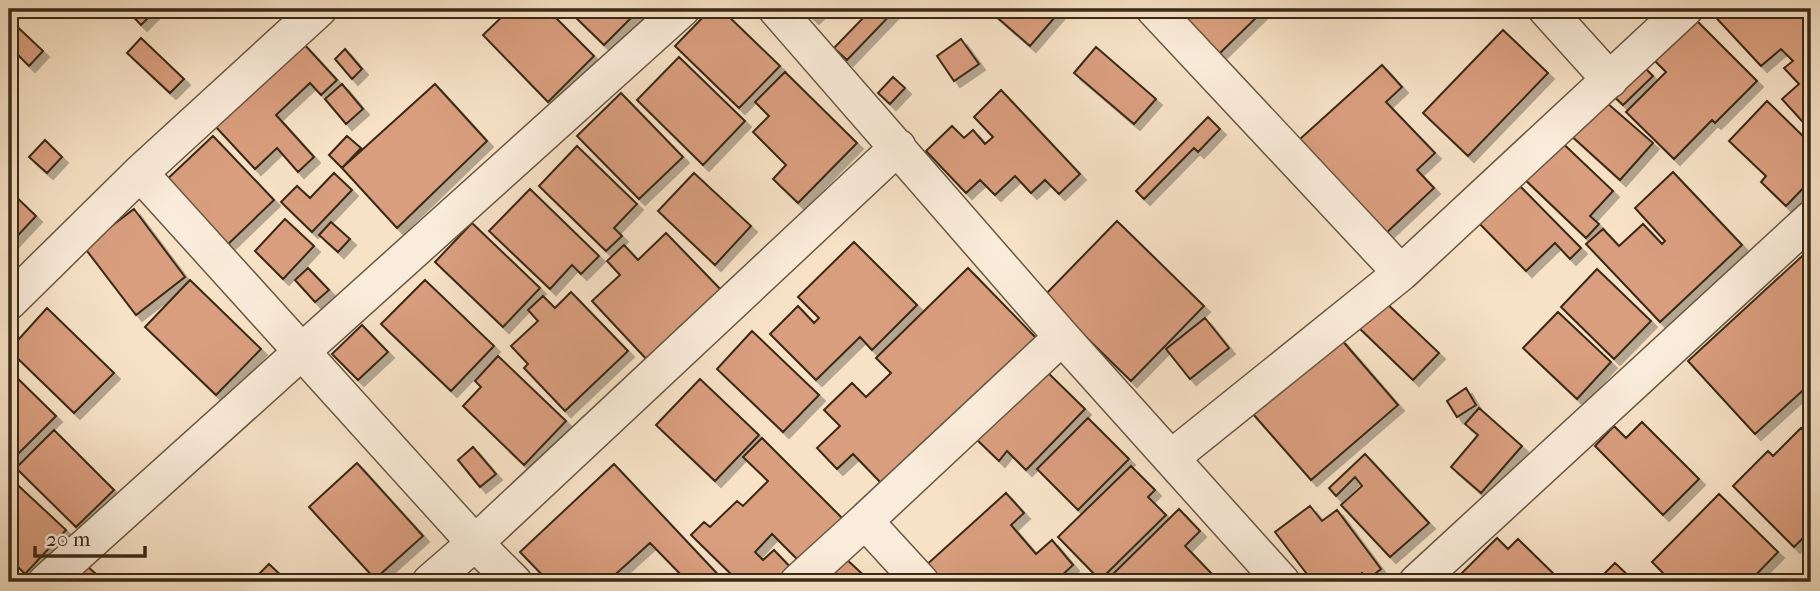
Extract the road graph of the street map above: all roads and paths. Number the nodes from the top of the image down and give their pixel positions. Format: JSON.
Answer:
{"nodes":[{"id":1,"x":319,"y":9,"type":"edge"},
{"id":2,"x":682,"y":9,"type":"edge"},
{"id":3,"x":776,"y":9,"type":"edge"},
{"id":4,"x":1154,"y":9,"type":"edge"},
{"id":5,"x":1546,"y":9,"type":"edge"},
{"id":6,"x":1685,"y":9,"type":"edge"},
{"id":7,"x":1610,"y":80,"type":"junction"},
{"id":8,"x":898,"y":147,"type":"junction"},
{"id":9,"x":140,"y":173,"type":"junction"},
{"id":10,"x":1811,"y":219,"type":"edge"},
{"id":11,"x":1401,"y":273,"type":"junction"},
{"id":12,"x":9,"y":302,"type":"edge"},
{"id":13,"x":1062,"y":337,"type":"junction"},
{"id":14,"x":303,"y":352,"type":"junction"},
{"id":15,"x":1171,"y":457,"type":"junction"},
{"id":16,"x":866,"y":521,"type":"junction"},
{"id":17,"x":475,"y":543,"type":"junction"},
{"id":18,"x":46,"y":582,"type":"edge"},
{"id":19,"x":430,"y":582,"type":"edge"},
{"id":20,"x":514,"y":582,"type":"edge"},
{"id":21,"x":798,"y":582,"type":"edge"},
{"id":22,"x":920,"y":582,"type":"edge"},
{"id":23,"x":1282,"y":582,"type":"edge"},
{"id":24,"x":1418,"y":582,"type":"edge"}],
"edges":[{"from":1,"to":9,"type":"street"},
{"from":2,"to":14,"type":"street"},
{"from":3,"to":8,"type":"street"},
{"from":4,"to":11,"type":"street"},
{"from":5,"to":7,"type":"street"},
{"from":6,"to":7,"type":"street"},
{"from":7,"to":11,"type":"street"},
{"from":8,"to":13,"type":"street"},
{"from":8,"to":17,"type":"street"},
{"from":9,"to":12,"type":"street"},
{"from":9,"to":14,"type":"street"},
{"from":10,"to":24,"type":"street"},
{"from":11,"to":15,"type":"street"},
{"from":13,"to":15,"type":"street"},
{"from":13,"to":16,"type":"street"},
{"from":14,"to":17,"type":"street"},
{"from":14,"to":18,"type":"street"},
{"from":15,"to":23,"type":"street"},
{"from":16,"to":21,"type":"street"},
{"from":16,"to":22,"type":"street"},
{"from":17,"to":19,"type":"street"},
{"from":17,"to":20,"type":"street"}]}
